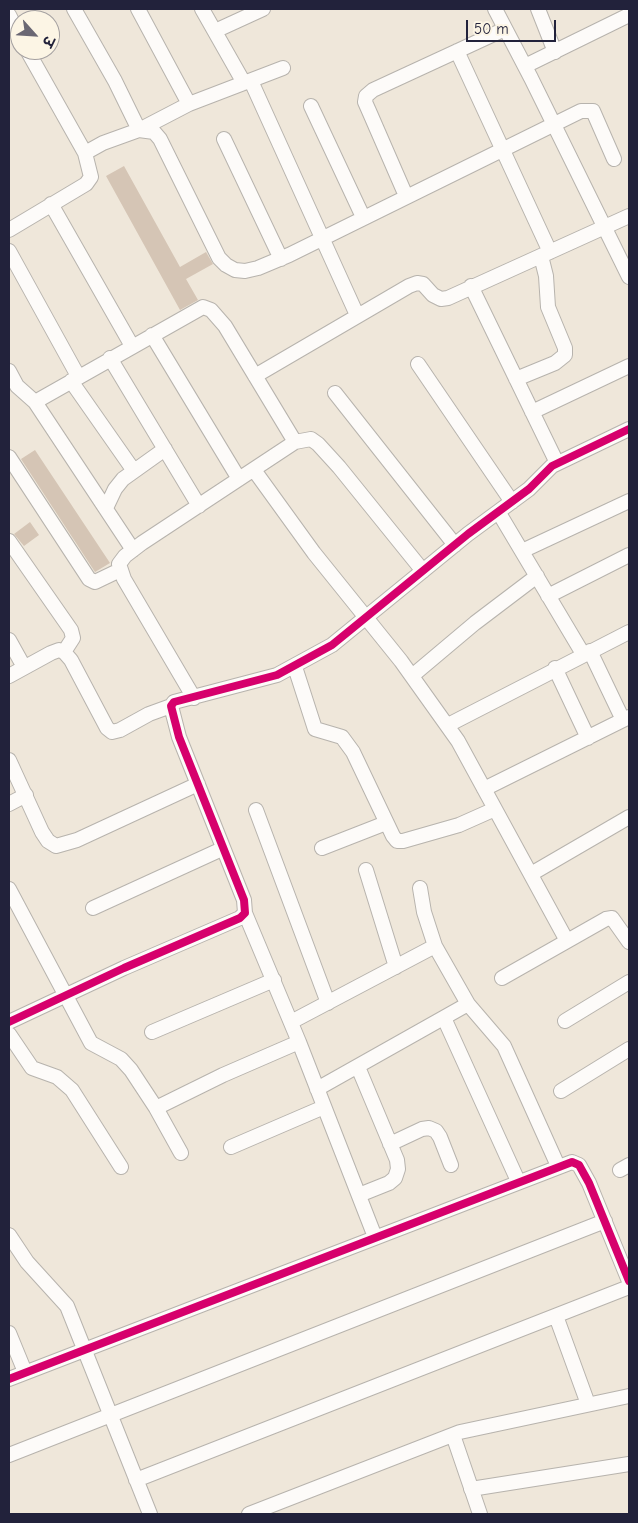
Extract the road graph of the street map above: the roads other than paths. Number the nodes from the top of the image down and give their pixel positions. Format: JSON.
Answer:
{"nodes":[{"id":1,"x":74,"y":9,"type":"edge"},
{"id":2,"x":138,"y":9,"type":"edge"},
{"id":3,"x":202,"y":9,"type":"edge"},
{"id":4,"x":263,"y":9,"type":"edge"},
{"id":5,"x":494,"y":9,"type":"edge"},
{"id":6,"x":538,"y":9,"type":"edge"},
{"id":7,"x":629,"y":15,"type":"edge"},
{"id":8,"x":505,"y":28,"type":"junction"},
{"id":9,"x":215,"y":31,"type":"junction"},
{"id":10,"x":457,"y":51,"type":"junction"},
{"id":11,"x":555,"y":52,"type":"junction"},
{"id":12,"x":32,"y":60,"type":"edge"},
{"id":13,"x":525,"y":66,"type":"junction"},
{"id":14,"x":283,"y":68,"type":"dead end"},
{"id":15,"x":248,"y":82,"type":"junction"},
{"id":16,"x":189,"y":104,"type":"junction"},
{"id":17,"x":311,"y":106,"type":"dead end"},
{"id":18,"x":555,"y":125,"type":"junction"},
{"id":19,"x":139,"y":130,"type":"junction"},
{"id":20,"x":224,"y":139,"type":"dead end"},
{"id":21,"x":501,"y":150,"type":"junction"},
{"id":22,"x":84,"y":154,"type":"junction"},
{"id":23,"x":614,"y":159,"type":"dead end"},
{"id":24,"x":406,"y":196,"type":"junction"},
{"id":25,"x":51,"y":204,"type":"junction"},
{"id":26,"x":629,"y":216,"type":"edge"},
{"id":27,"x":363,"y":218,"type":"junction"},
{"id":28,"x":606,"y":227,"type":"junction"},
{"id":29,"x":9,"y":230,"type":"edge"},
{"id":30,"x":320,"y":239,"type":"junction"},
{"id":31,"x":9,"y":251,"type":"edge"},
{"id":32,"x":545,"y":254,"type":"junction"},
{"id":33,"x":281,"y":258,"type":"junction"},
{"id":34,"x":629,"y":277,"type":"edge"},
{"id":35,"x":472,"y":286,"type":"junction"},
{"id":36,"x":357,"y":315,"type":"junction"},
{"id":37,"x":152,"y":335,"type":"junction"},
{"id":38,"x":132,"y":346,"type":"junction"},
{"id":39,"x":110,"y":358,"type":"junction"},
{"id":40,"x":418,"y":364,"type":"dead end"},
{"id":41,"x":629,"y":366,"type":"edge"},
{"id":42,"x":9,"y":371,"type":"edge"},
{"id":43,"x":255,"y":376,"type":"junction"},
{"id":44,"x":74,"y":379,"type":"junction"},
{"id":45,"x":516,"y":379,"type":"junction"},
{"id":46,"x":335,"y":393,"type":"dead end"},
{"id":47,"x":35,"y":402,"type":"junction"},
{"id":48,"x":532,"y":412,"type":"junction"},
{"id":49,"x":629,"y":429,"type":"edge"},
{"id":50,"x":295,"y":442,"type":"junction"},
{"id":51,"x":165,"y":449,"type":"junction"},
{"id":52,"x":9,"y":457,"type":"edge"},
{"id":53,"x":557,"y":463,"type":"junction"},
{"id":54,"x":254,"y":470,"type":"junction"},
{"id":55,"x":134,"y":471,"type":"junction"},
{"id":56,"x":239,"y":479,"type":"junction"},
{"id":57,"x":629,"y":501,"type":"edge"},
{"id":58,"x":512,"y":502,"type":"junction"},
{"id":59,"x":199,"y":506,"type":"junction"},
{"id":60,"x":106,"y":508,"type":"junction"},
{"id":61,"x":499,"y":513,"type":"junction"},
{"id":62,"x":9,"y":541,"type":"edge"},
{"id":63,"x":455,"y":545,"type":"junction"},
{"id":64,"x":133,"y":550,"type":"junction"},
{"id":65,"x":522,"y":551,"type":"junction"},
{"id":66,"x":629,"y":555,"type":"edge"},
{"id":67,"x":120,"y":570,"type":"junction"},
{"id":68,"x":423,"y":571,"type":"junction"},
{"id":69,"x":536,"y":576,"type":"junction"},
{"id":70,"x":548,"y":596,"type":"junction"},
{"id":71,"x":365,"y":618,"type":"junction"},
{"id":72,"x":629,"y":632,"type":"edge"},
{"id":73,"x":9,"y":640,"type":"edge"},
{"id":74,"x":64,"y":652,"type":"junction"},
{"id":75,"x":587,"y":653,"type":"junction"},
{"id":76,"x":24,"y":667,"type":"junction"},
{"id":77,"x":295,"y":667,"type":"junction"},
{"id":78,"x":555,"y":668,"type":"junction"},
{"id":79,"x":9,"y":676,"type":"edge"},
{"id":80,"x":412,"y":676,"type":"junction"},
{"id":81,"x":194,"y":698,"type":"junction"},
{"id":82,"x":171,"y":706,"type":"junction"},
{"id":83,"x":628,"y":718,"type":"edge"},
{"id":84,"x":448,"y":725,"type":"junction"},
{"id":85,"x":588,"y":738,"type":"junction"},
{"id":86,"x":9,"y":760,"type":"edge"},
{"id":87,"x":198,"y":784,"type":"junction"},
{"id":88,"x":484,"y":789,"type":"junction"},
{"id":89,"x":26,"y":795,"type":"junction"},
{"id":90,"x":9,"y":804,"type":"edge"},
{"id":91,"x":495,"y":809,"type":"junction"},
{"id":92,"x":256,"y":810,"type":"dead end"},
{"id":93,"x":629,"y":817,"type":"edge"},
{"id":94,"x":386,"y":823,"type":"junction"},
{"id":95,"x":322,"y":848,"type":"dead end"},
{"id":96,"x":222,"y":849,"type":"junction"},
{"id":97,"x":366,"y":870,"type":"dead end"},
{"id":98,"x":531,"y":874,"type":"junction"},
{"id":99,"x":420,"y":888,"type":"dead end"},
{"id":100,"x":9,"y":889,"type":"edge"},
{"id":101,"x":93,"y":908,"type":"dead end"},
{"id":102,"x":245,"y":913,"type":"junction"},
{"id":103,"x":627,"y":934,"type":"edge"},
{"id":104,"x":568,"y":941,"type":"junction"},
{"id":105,"x":435,"y":946,"type":"junction"},
{"id":106,"x":396,"y":966,"type":"junction"},
{"id":107,"x":502,"y":978,"type":"dead end"},
{"id":108,"x":274,"y":980,"type":"junction"},
{"id":109,"x":629,"y":982,"type":"edge"},
{"id":110,"x":66,"y":995,"type":"junction"},
{"id":111,"x":328,"y":1003,"type":"junction"},
{"id":112,"x":468,"y":1004,"type":"junction"},
{"id":113,"x":444,"y":1018,"type":"junction"},
{"id":114,"x":564,"y":1021,"type":"dead end"},
{"id":115,"x":9,"y":1022,"type":"edge"},
{"id":116,"x":291,"y":1022,"type":"junction"},
{"id":117,"x":152,"y":1032,"type":"dead end"},
{"id":118,"x":9,"y":1034,"type":"edge"},
{"id":119,"x":299,"y":1042,"type":"junction"},
{"id":120,"x":629,"y":1049,"type":"edge"},
{"id":121,"x":358,"y":1067,"type":"junction"},
{"id":122,"x":317,"y":1089,"type":"junction"},
{"id":123,"x":561,"y":1091,"type":"dead end"},
{"id":124,"x":324,"y":1106,"type":"junction"},
{"id":125,"x":156,"y":1108,"type":"junction"},
{"id":126,"x":390,"y":1144,"type":"junction"},
{"id":127,"x":231,"y":1147,"type":"dead end"},
{"id":128,"x":181,"y":1153,"type":"dead end"},
{"id":129,"x":451,"y":1165,"type":"dead end"},
{"id":130,"x":558,"y":1166,"type":"junction"},
{"id":131,"x":121,"y":1167,"type":"dead end"},
{"id":132,"x":518,"y":1181,"type":"junction"},
{"id":133,"x":359,"y":1195,"type":"junction"},
{"id":134,"x":605,"y":1221,"type":"junction"},
{"id":135,"x":9,"y":1235,"type":"edge"},
{"id":136,"x":375,"y":1237,"type":"junction"},
{"id":137,"x":629,"y":1281,"type":"edge"},
{"id":138,"x":629,"y":1287,"type":"edge"},
{"id":139,"x":556,"y":1316,"type":"junction"},
{"id":140,"x":9,"y":1333,"type":"edge"},
{"id":141,"x":84,"y":1350,"type":"junction"},
{"id":142,"x":26,"y":1372,"type":"junction"},
{"id":143,"x":9,"y":1379,"type":"edge"},
{"id":144,"x":629,"y":1396,"type":"edge"},
{"id":145,"x":588,"y":1404,"type":"junction"},
{"id":146,"x":111,"y":1416,"type":"junction"},
{"id":147,"x":453,"y":1435,"type":"junction"},
{"id":148,"x":9,"y":1455,"type":"edge"},
{"id":149,"x":629,"y":1464,"type":"edge"},
{"id":150,"x":136,"y":1480,"type":"junction"},
{"id":151,"x":471,"y":1489,"type":"junction"},
{"id":152,"x":150,"y":1514,"type":"edge"},
{"id":153,"x":249,"y":1514,"type":"edge"},
{"id":154,"x":480,"y":1514,"type":"edge"}],
"edges":[{"from":1,"to":19,"type":"street"},
{"from":2,"to":16,"type":"street"},
{"from":3,"to":9,"type":"street"},
{"from":4,"to":9,"type":"street"},
{"from":5,"to":8,"type":"street"},
{"from":6,"to":11,"type":"street"},
{"from":7,"to":11,"type":"street"},
{"from":8,"to":10,"type":"street"},
{"from":8,"to":13,"type":"street"},
{"from":9,"to":15,"type":"street"},
{"from":10,"to":21,"type":"street"},
{"from":10,"to":24,"type":"street"},
{"from":11,"to":13,"type":"street"},
{"from":12,"to":22,"type":"street"},
{"from":13,"to":18,"type":"street"},
{"from":14,"to":15,"type":"street"},
{"from":15,"to":16,"type":"street"},
{"from":15,"to":30,"type":"street"},
{"from":16,"to":19,"type":"street"},
{"from":17,"to":27,"type":"street"},
{"from":18,"to":21,"type":"street"},
{"from":18,"to":23,"type":"street"},
{"from":18,"to":28,"type":"street"},
{"from":19,"to":22,"type":"street"},
{"from":19,"to":33,"type":"street"},
{"from":20,"to":33,"type":"street"},
{"from":21,"to":24,"type":"street"},
{"from":21,"to":32,"type":"street"},
{"from":22,"to":25,"type":"street"},
{"from":24,"to":27,"type":"street"},
{"from":25,"to":29,"type":"street"},
{"from":25,"to":38,"type":"street"},
{"from":26,"to":28,"type":"street"},
{"from":27,"to":30,"type":"street"},
{"from":28,"to":32,"type":"street"},
{"from":28,"to":34,"type":"street"},
{"from":30,"to":33,"type":"street"},
{"from":30,"to":36,"type":"street"},
{"from":31,"to":44,"type":"street"},
{"from":32,"to":35,"type":"street"},
{"from":32,"to":45,"type":"street"},
{"from":35,"to":36,"type":"street"},
{"from":35,"to":45,"type":"street"},
{"from":36,"to":43,"type":"street"},
{"from":37,"to":38,"type":"street"},
{"from":37,"to":43,"type":"street"},
{"from":37,"to":56,"type":"street"},
{"from":38,"to":39,"type":"street"},
{"from":39,"to":44,"type":"street"},
{"from":39,"to":51,"type":"street"},
{"from":40,"to":58,"type":"street"},
{"from":41,"to":48,"type":"street"},
{"from":42,"to":47,"type":"street"},
{"from":43,"to":50,"type":"street"},
{"from":44,"to":47,"type":"street"},
{"from":44,"to":55,"type":"street"},
{"from":45,"to":48,"type":"street"},
{"from":46,"to":63,"type":"street"},
{"from":47,"to":60,"type":"street"},
{"from":48,"to":53,"type":"street"},
{"from":49,"to":53,"type":"street"},
{"from":50,"to":54,"type":"street"},
{"from":50,"to":68,"type":"street"},
{"from":51,"to":55,"type":"street"},
{"from":51,"to":59,"type":"street"},
{"from":52,"to":67,"type":"street"},
{"from":53,"to":58,"type":"street"},
{"from":54,"to":56,"type":"street"},
{"from":54,"to":71,"type":"street"},
{"from":55,"to":60,"type":"street"},
{"from":56,"to":59,"type":"street"},
{"from":57,"to":65,"type":"street"},
{"from":58,"to":61,"type":"street"},
{"from":59,"to":64,"type":"street"},
{"from":60,"to":64,"type":"street"},
{"from":61,"to":63,"type":"street"},
{"from":61,"to":65,"type":"street"},
{"from":62,"to":74,"type":"street"},
{"from":63,"to":68,"type":"street"},
{"from":64,"to":67,"type":"street"},
{"from":65,"to":69,"type":"street"},
{"from":66,"to":70,"type":"street"},
{"from":67,"to":81,"type":"street"},
{"from":68,"to":71,"type":"street"},
{"from":69,"to":70,"type":"street"},
{"from":69,"to":80,"type":"street"},
{"from":70,"to":75,"type":"street"},
{"from":71,"to":77,"type":"street"},
{"from":71,"to":80,"type":"street"},
{"from":72,"to":75,"type":"street"},
{"from":73,"to":76,"type":"street"},
{"from":74,"to":76,"type":"street"},
{"from":74,"to":82,"type":"street"},
{"from":75,"to":78,"type":"street"},
{"from":75,"to":83,"type":"street"},
{"from":76,"to":79,"type":"street"},
{"from":77,"to":81,"type":"street"},
{"from":77,"to":94,"type":"street"},
{"from":78,"to":84,"type":"street"},
{"from":78,"to":85,"type":"street"},
{"from":80,"to":84,"type":"street"},
{"from":81,"to":82,"type":"street"},
{"from":82,"to":87,"type":"street"},
{"from":83,"to":85,"type":"street"},
{"from":84,"to":88,"type":"street"},
{"from":85,"to":88,"type":"street"},
{"from":86,"to":89,"type":"street"},
{"from":87,"to":89,"type":"street"},
{"from":87,"to":96,"type":"street"},
{"from":88,"to":91,"type":"street"},
{"from":89,"to":90,"type":"street"},
{"from":91,"to":94,"type":"street"},
{"from":91,"to":98,"type":"street"},
{"from":92,"to":111,"type":"street"},
{"from":93,"to":98,"type":"street"},
{"from":94,"to":95,"type":"street"},
{"from":96,"to":101,"type":"street"},
{"from":96,"to":102,"type":"street"},
{"from":97,"to":106,"type":"street"},
{"from":98,"to":104,"type":"street"},
{"from":99,"to":105,"type":"street"},
{"from":100,"to":110,"type":"street"},
{"from":102,"to":108,"type":"street"},
{"from":102,"to":110,"type":"street"},
{"from":103,"to":104,"type":"street"},
{"from":104,"to":107,"type":"street"},
{"from":105,"to":106,"type":"street"},
{"from":105,"to":112,"type":"street"},
{"from":106,"to":111,"type":"street"},
{"from":108,"to":116,"type":"street"},
{"from":108,"to":117,"type":"street"},
{"from":109,"to":114,"type":"street"},
{"from":110,"to":115,"type":"street"},
{"from":110,"to":125,"type":"street"},
{"from":111,"to":116,"type":"street"},
{"from":112,"to":113,"type":"street"},
{"from":112,"to":130,"type":"street"},
{"from":113,"to":121,"type":"street"},
{"from":113,"to":132,"type":"street"},
{"from":116,"to":119,"type":"street"},
{"from":118,"to":131,"type":"street"},
{"from":119,"to":122,"type":"street"},
{"from":119,"to":125,"type":"street"},
{"from":120,"to":123,"type":"street"},
{"from":121,"to":122,"type":"street"},
{"from":121,"to":126,"type":"street"},
{"from":122,"to":124,"type":"street"},
{"from":124,"to":127,"type":"street"},
{"from":124,"to":133,"type":"street"},
{"from":125,"to":128,"type":"street"},
{"from":126,"to":129,"type":"street"},
{"from":126,"to":133,"type":"street"},
{"from":130,"to":132,"type":"street"},
{"from":130,"to":134,"type":"street"},
{"from":132,"to":136,"type":"street"},
{"from":133,"to":136,"type":"street"},
{"from":134,"to":137,"type":"street"},
{"from":134,"to":146,"type":"street"},
{"from":135,"to":141,"type":"street"},
{"from":136,"to":141,"type":"street"},
{"from":138,"to":139,"type":"street"},
{"from":139,"to":145,"type":"street"},
{"from":139,"to":150,"type":"street"},
{"from":140,"to":142,"type":"street"},
{"from":141,"to":142,"type":"street"},
{"from":141,"to":146,"type":"street"},
{"from":142,"to":143,"type":"street"},
{"from":144,"to":145,"type":"street"},
{"from":145,"to":147,"type":"street"},
{"from":146,"to":148,"type":"street"},
{"from":146,"to":150,"type":"street"},
{"from":147,"to":151,"type":"street"},
{"from":147,"to":153,"type":"street"},
{"from":149,"to":151,"type":"street"},
{"from":150,"to":152,"type":"street"},
{"from":151,"to":154,"type":"street"}]}
